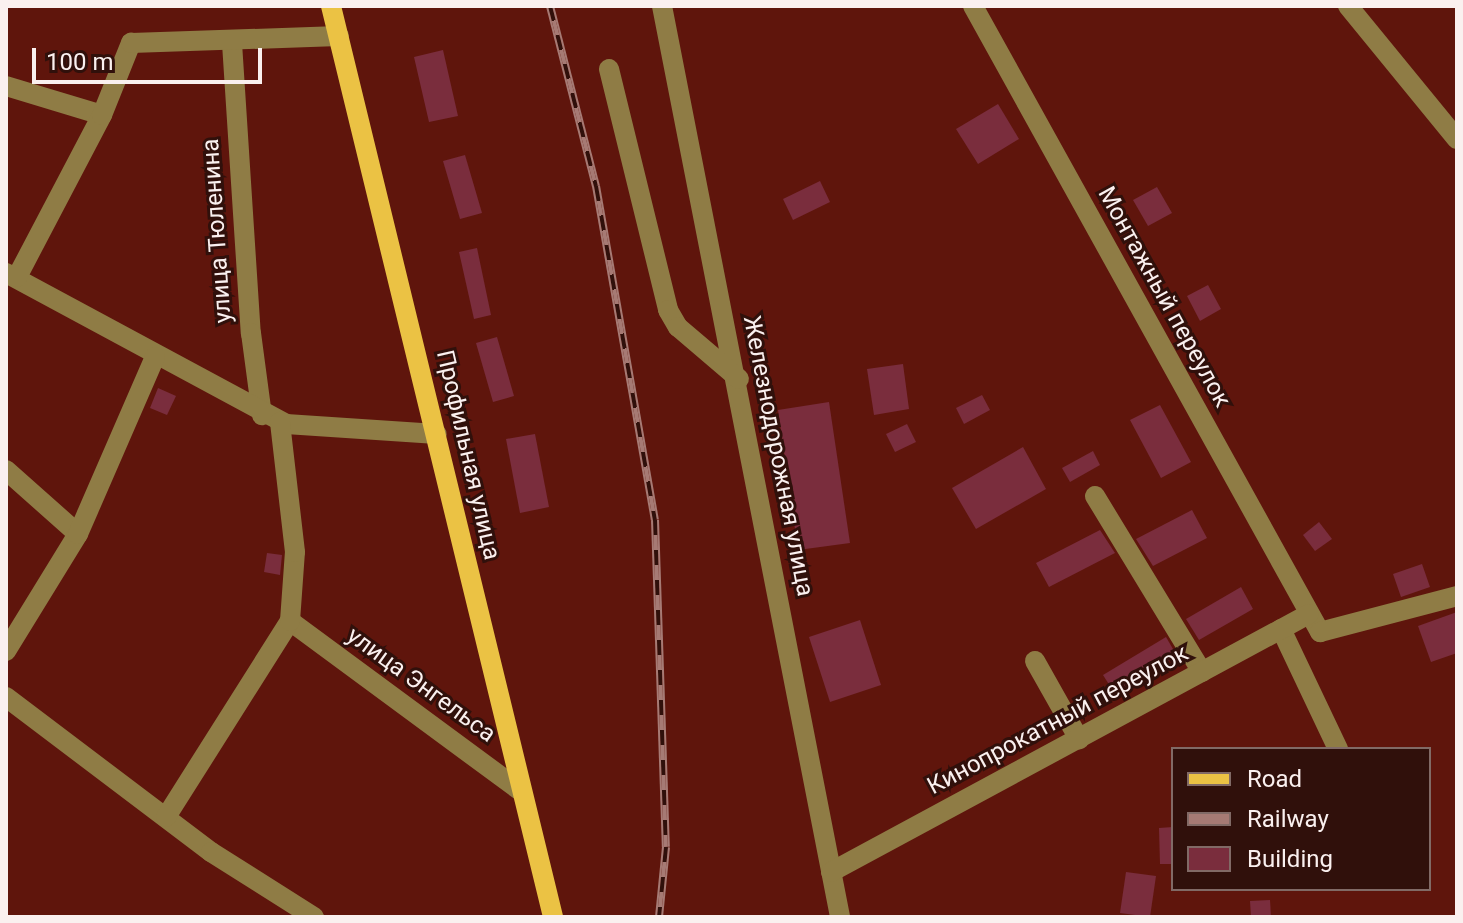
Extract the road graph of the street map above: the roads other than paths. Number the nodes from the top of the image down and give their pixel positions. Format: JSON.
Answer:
{"nodes":[{"id":1,"x":331,"y":6,"type":"edge"},
{"id":2,"x":662,"y":6,"type":"edge"},
{"id":3,"x":973,"y":6,"type":"edge"},
{"id":4,"x":1348,"y":6,"type":"edge"},
{"id":5,"x":339,"y":36,"type":"junction"},
{"id":6,"x":232,"y":43,"type":"junction"},
{"id":7,"x":609,"y":69,"type":"dead end"},
{"id":8,"x":6,"y":86,"type":"edge"},
{"id":9,"x":102,"y":115,"type":"junction"},
{"id":10,"x":1457,"y":139,"type":"edge"},
{"id":11,"x":11,"y":275,"type":"edge"},
{"id":12,"x":155,"y":357,"type":"junction"},
{"id":13,"x":739,"y":379,"type":"junction"},
{"id":14,"x":271,"y":418,"type":"junction"},
{"id":15,"x":437,"y":434,"type":"junction"},
{"id":16,"x":6,"y":470,"type":"edge"},
{"id":17,"x":1095,"y":496,"type":"dead end"},
{"id":18,"x":78,"y":534,"type":"junction"},
{"id":19,"x":1457,"y":596,"type":"edge"},
{"id":20,"x":1309,"y":614,"type":"junction"},
{"id":21,"x":290,"y":621,"type":"junction"},
{"id":22,"x":1281,"y":629,"type":"junction"},
{"id":23,"x":6,"y":651,"type":"edge"},
{"id":24,"x":1035,"y":661,"type":"dead end"},
{"id":25,"x":1202,"y":672,"type":"junction"},
{"id":26,"x":6,"y":697,"type":"edge"},
{"id":27,"x":1079,"y":739,"type":"junction"},
{"id":28,"x":1337,"y":747,"type":"edge"},
{"id":29,"x":521,"y":791,"type":"junction"},
{"id":30,"x":166,"y":817,"type":"junction"},
{"id":31,"x":831,"y":872,"type":"junction"},
{"id":32,"x":314,"y":917,"type":"edge"},
{"id":33,"x":553,"y":917,"type":"edge"},
{"id":34,"x":840,"y":917,"type":"edge"}],
"edges":[{"from":1,"to":5,"type":"main road","name":"Профильная улица"},
{"from":2,"to":13,"type":"street","name":"Железнодорожная улица"},
{"from":3,"to":20,"type":"street","name":"Монтажный переулок"},
{"from":4,"to":10,"type":"street"},
{"from":5,"to":6,"type":"street"},
{"from":5,"to":15,"type":"main road","name":"Профильная улица"},
{"from":6,"to":9,"type":"street"},
{"from":6,"to":14,"type":"street","name":"улица Тюленина"},
{"from":7,"to":13,"type":"street"},
{"from":8,"to":9,"type":"street"},
{"from":9,"to":11,"type":"street"},
{"from":11,"to":12,"type":"street"},
{"from":12,"to":14,"type":"street"},
{"from":12,"to":18,"type":"street"},
{"from":13,"to":31,"type":"street","name":"Железнодорожная улица"},
{"from":14,"to":15,"type":"street"},
{"from":14,"to":21,"type":"street"},
{"from":15,"to":29,"type":"main road","name":"Профильная улица"},
{"from":16,"to":18,"type":"street"},
{"from":17,"to":25,"type":"street"},
{"from":18,"to":23,"type":"street"},
{"from":19,"to":20,"type":"street"},
{"from":20,"to":22,"type":"street","name":"Кинопрокатный переулок"},
{"from":21,"to":29,"type":"street","name":"улица Энгельса"},
{"from":21,"to":30,"type":"street"},
{"from":22,"to":25,"type":"street","name":"Кинопрокатный переулок"},
{"from":22,"to":28,"type":"street"},
{"from":24,"to":27,"type":"street"},
{"from":25,"to":27,"type":"street","name":"Кинопрокатный переулок"},
{"from":26,"to":30,"type":"street"},
{"from":27,"to":31,"type":"street","name":"Кинопрокатный переулок"},
{"from":29,"to":33,"type":"main road","name":"Профильная улица"},
{"from":30,"to":32,"type":"street"},
{"from":31,"to":34,"type":"street","name":"Железнодорожная улица"}]}
